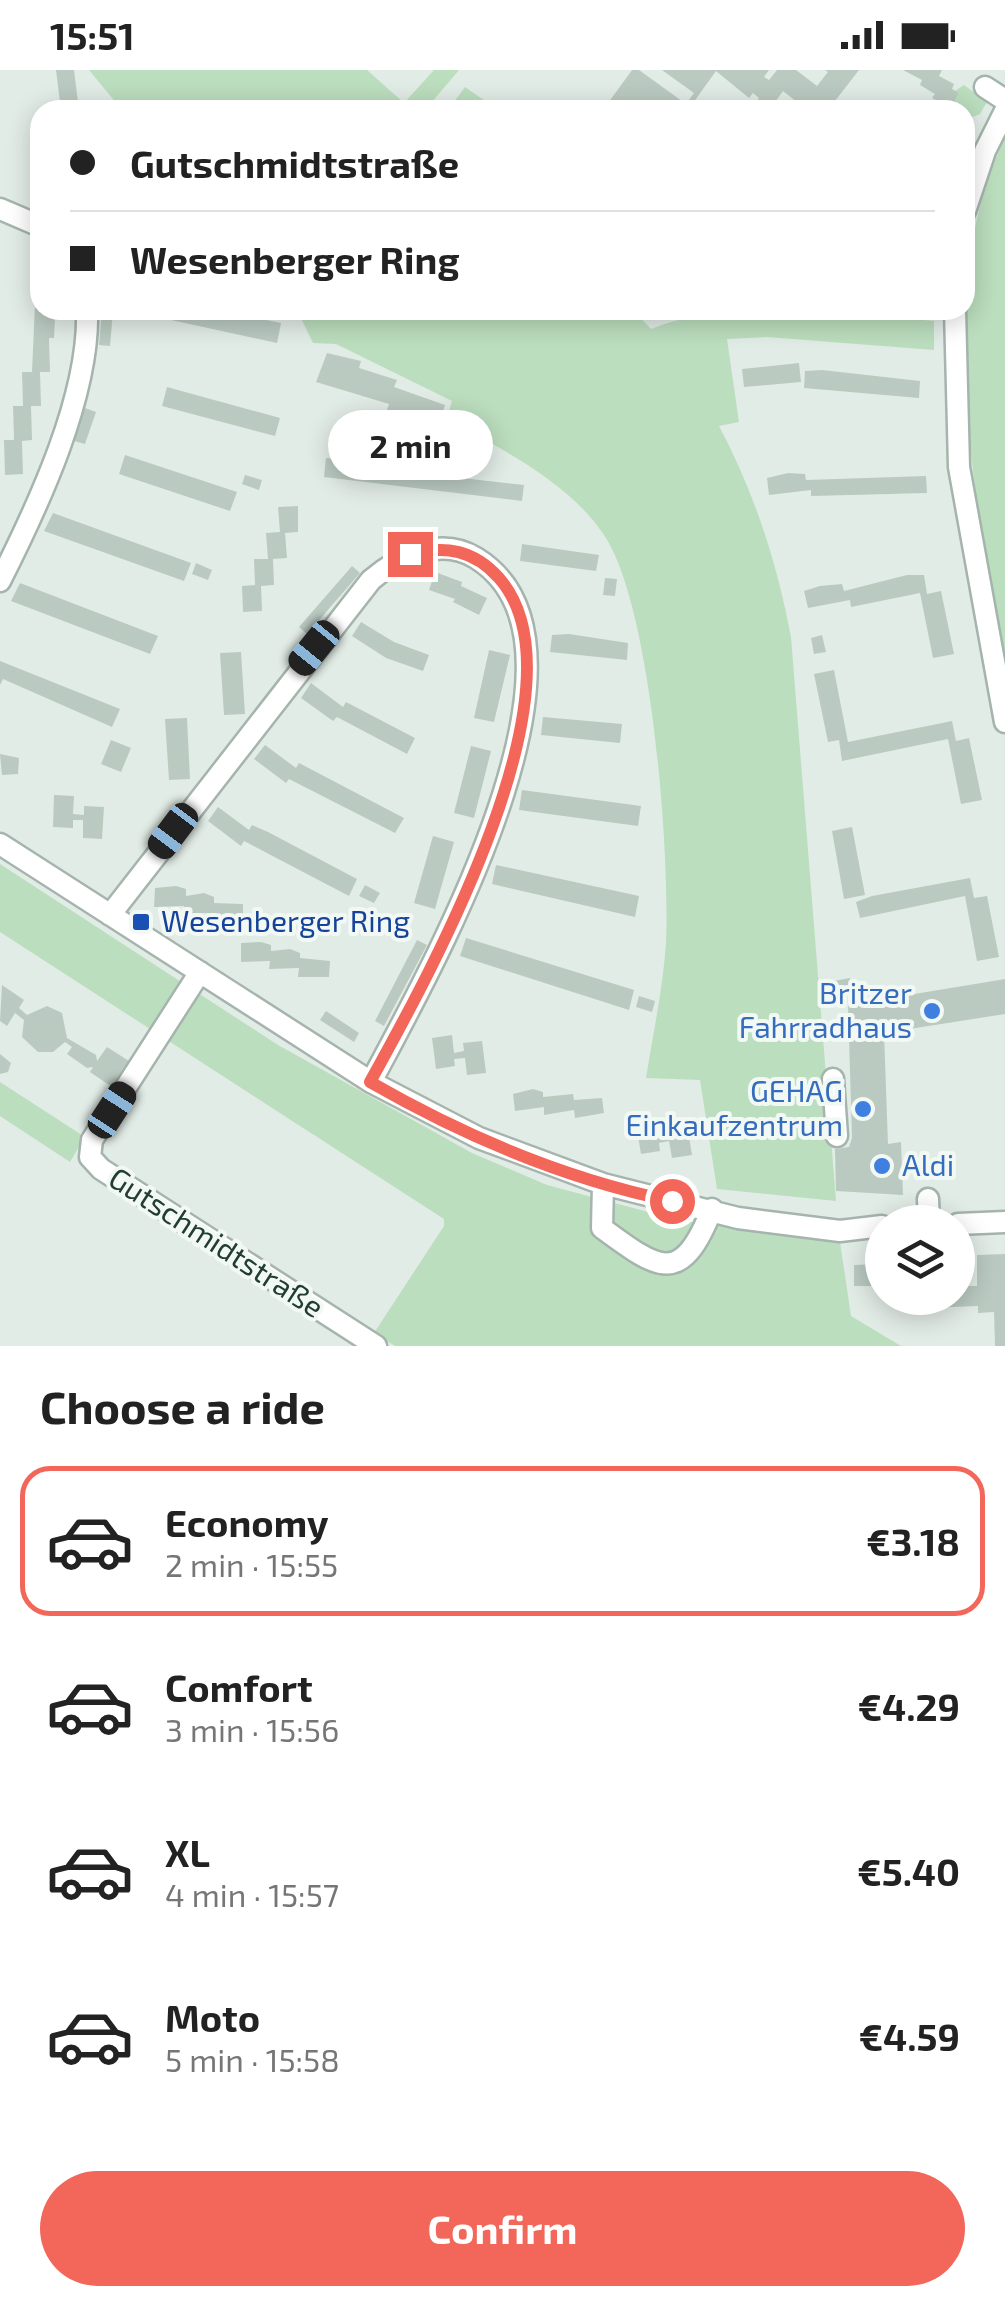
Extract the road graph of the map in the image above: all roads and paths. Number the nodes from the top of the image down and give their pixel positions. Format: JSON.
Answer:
{"nodes":[{"id":1,"x":984,"y":87,"type":"dead end"},
{"id":2,"x":1005,"y":100,"type":"edge"},
{"id":3,"x":1005,"y":111,"type":"edge"},
{"id":4,"x":975,"y":180,"type":"edge"},
{"id":5,"x":0,"y":208,"type":"edge"},
{"id":6,"x":30,"y":222,"type":"edge"},
{"id":7,"x":86,"y":320,"type":"edge"},
{"id":8,"x":956,"y":320,"type":"edge"},
{"id":9,"x":0,"y":580,"type":"edge"},
{"id":10,"x":1005,"y":722,"type":"edge"},
{"id":11,"x":0,"y":844,"type":"edge"},
{"id":12,"x":110,"y":915,"type":"junction"},
{"id":13,"x":200,"y":972,"type":"junction"},
{"id":14,"x":834,"y":1078,"type":"dead end"},
{"id":15,"x":370,"y":1082,"type":"junction"},
{"id":16,"x":837,"y":1136,"type":"dead end"},
{"id":17,"x":603,"y":1184,"type":"junction"},
{"id":18,"x":928,"y":1200,"type":"dead end"},
{"id":19,"x":928,"y":1205,"type":"edge"},
{"id":20,"x":712,"y":1209,"type":"junction"},
{"id":21,"x":1005,"y":1222,"type":"edge"},
{"id":22,"x":975,"y":1223,"type":"edge"},
{"id":23,"x":865,"y":1227,"type":"edge"},
{"id":24,"x":376,"y":1346,"type":"edge"}],
"edges":[{"from":1,"to":2,"type":"street"},
{"from":3,"to":4,"type":"street"},
{"from":5,"to":6,"type":"street"},
{"from":7,"to":9,"type":"street"},
{"from":8,"to":10,"type":"street"},
{"from":11,"to":12,"type":"street"},
{"from":12,"to":13,"type":"street"},
{"from":12,"to":15,"type":"street"},
{"from":13,"to":15,"type":"street"},
{"from":13,"to":24,"type":"street","name":"Gutschmidtstraße"},
{"from":14,"to":16,"type":"street"},
{"from":15,"to":17,"type":"street"},
{"from":17,"to":20,"type":"street"},
{"from":17,"to":20,"type":"street"},
{"from":18,"to":19,"type":"street"},
{"from":20,"to":23,"type":"street"},
{"from":21,"to":22,"type":"street"}]}
